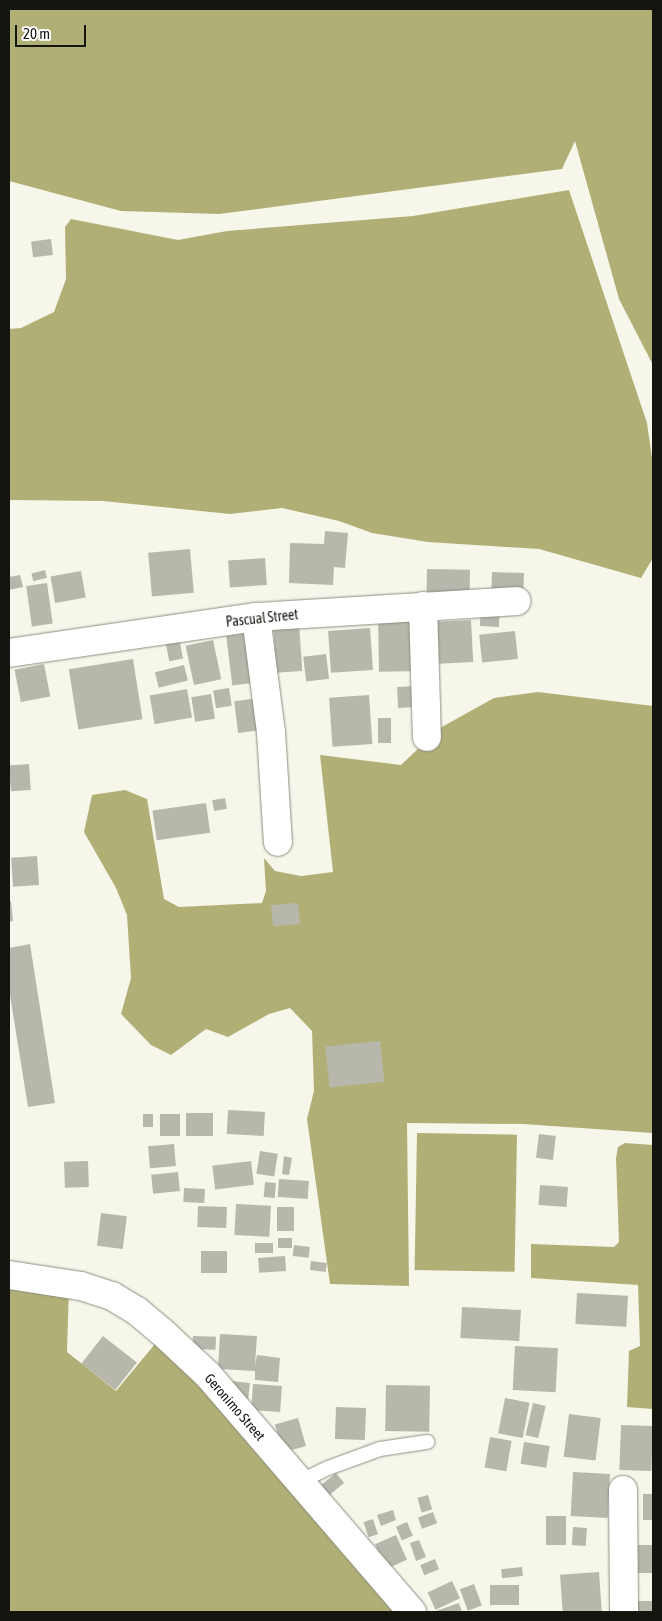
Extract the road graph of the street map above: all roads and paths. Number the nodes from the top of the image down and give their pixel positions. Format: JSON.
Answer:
{"nodes":[{"id":1,"x":517,"y":601,"type":"dead end"},
{"id":2,"x":423,"y":606,"type":"junction"},
{"id":3,"x":256,"y":617,"type":"junction"},
{"id":4,"x":9,"y":653,"type":"edge"},
{"id":5,"x":427,"y":737,"type":"dead end"},
{"id":6,"x":278,"y":842,"type":"dead end"},
{"id":7,"x":9,"y":1275,"type":"edge"},
{"id":8,"x":427,"y":1442,"type":"dead end"},
{"id":9,"x":299,"y":1482,"type":"junction"},
{"id":10,"x":623,"y":1490,"type":"dead end"},
{"id":11,"x":412,"y":1612,"type":"edge"},
{"id":12,"x":624,"y":1612,"type":"edge"}],
"edges":[{"from":1,"to":2,"type":"street","name":"Pascual Street"},
{"from":2,"to":3,"type":"street","name":"Pascual Street"},
{"from":2,"to":5,"type":"street"},
{"from":3,"to":4,"type":"street","name":"Pascual Street"},
{"from":3,"to":6,"type":"street"},
{"from":7,"to":9,"type":"street","name":"Geronimo Street"},
{"from":8,"to":9,"type":"lane"},
{"from":9,"to":11,"type":"street","name":"Geronimo Street"},
{"from":10,"to":12,"type":"street"}]}
